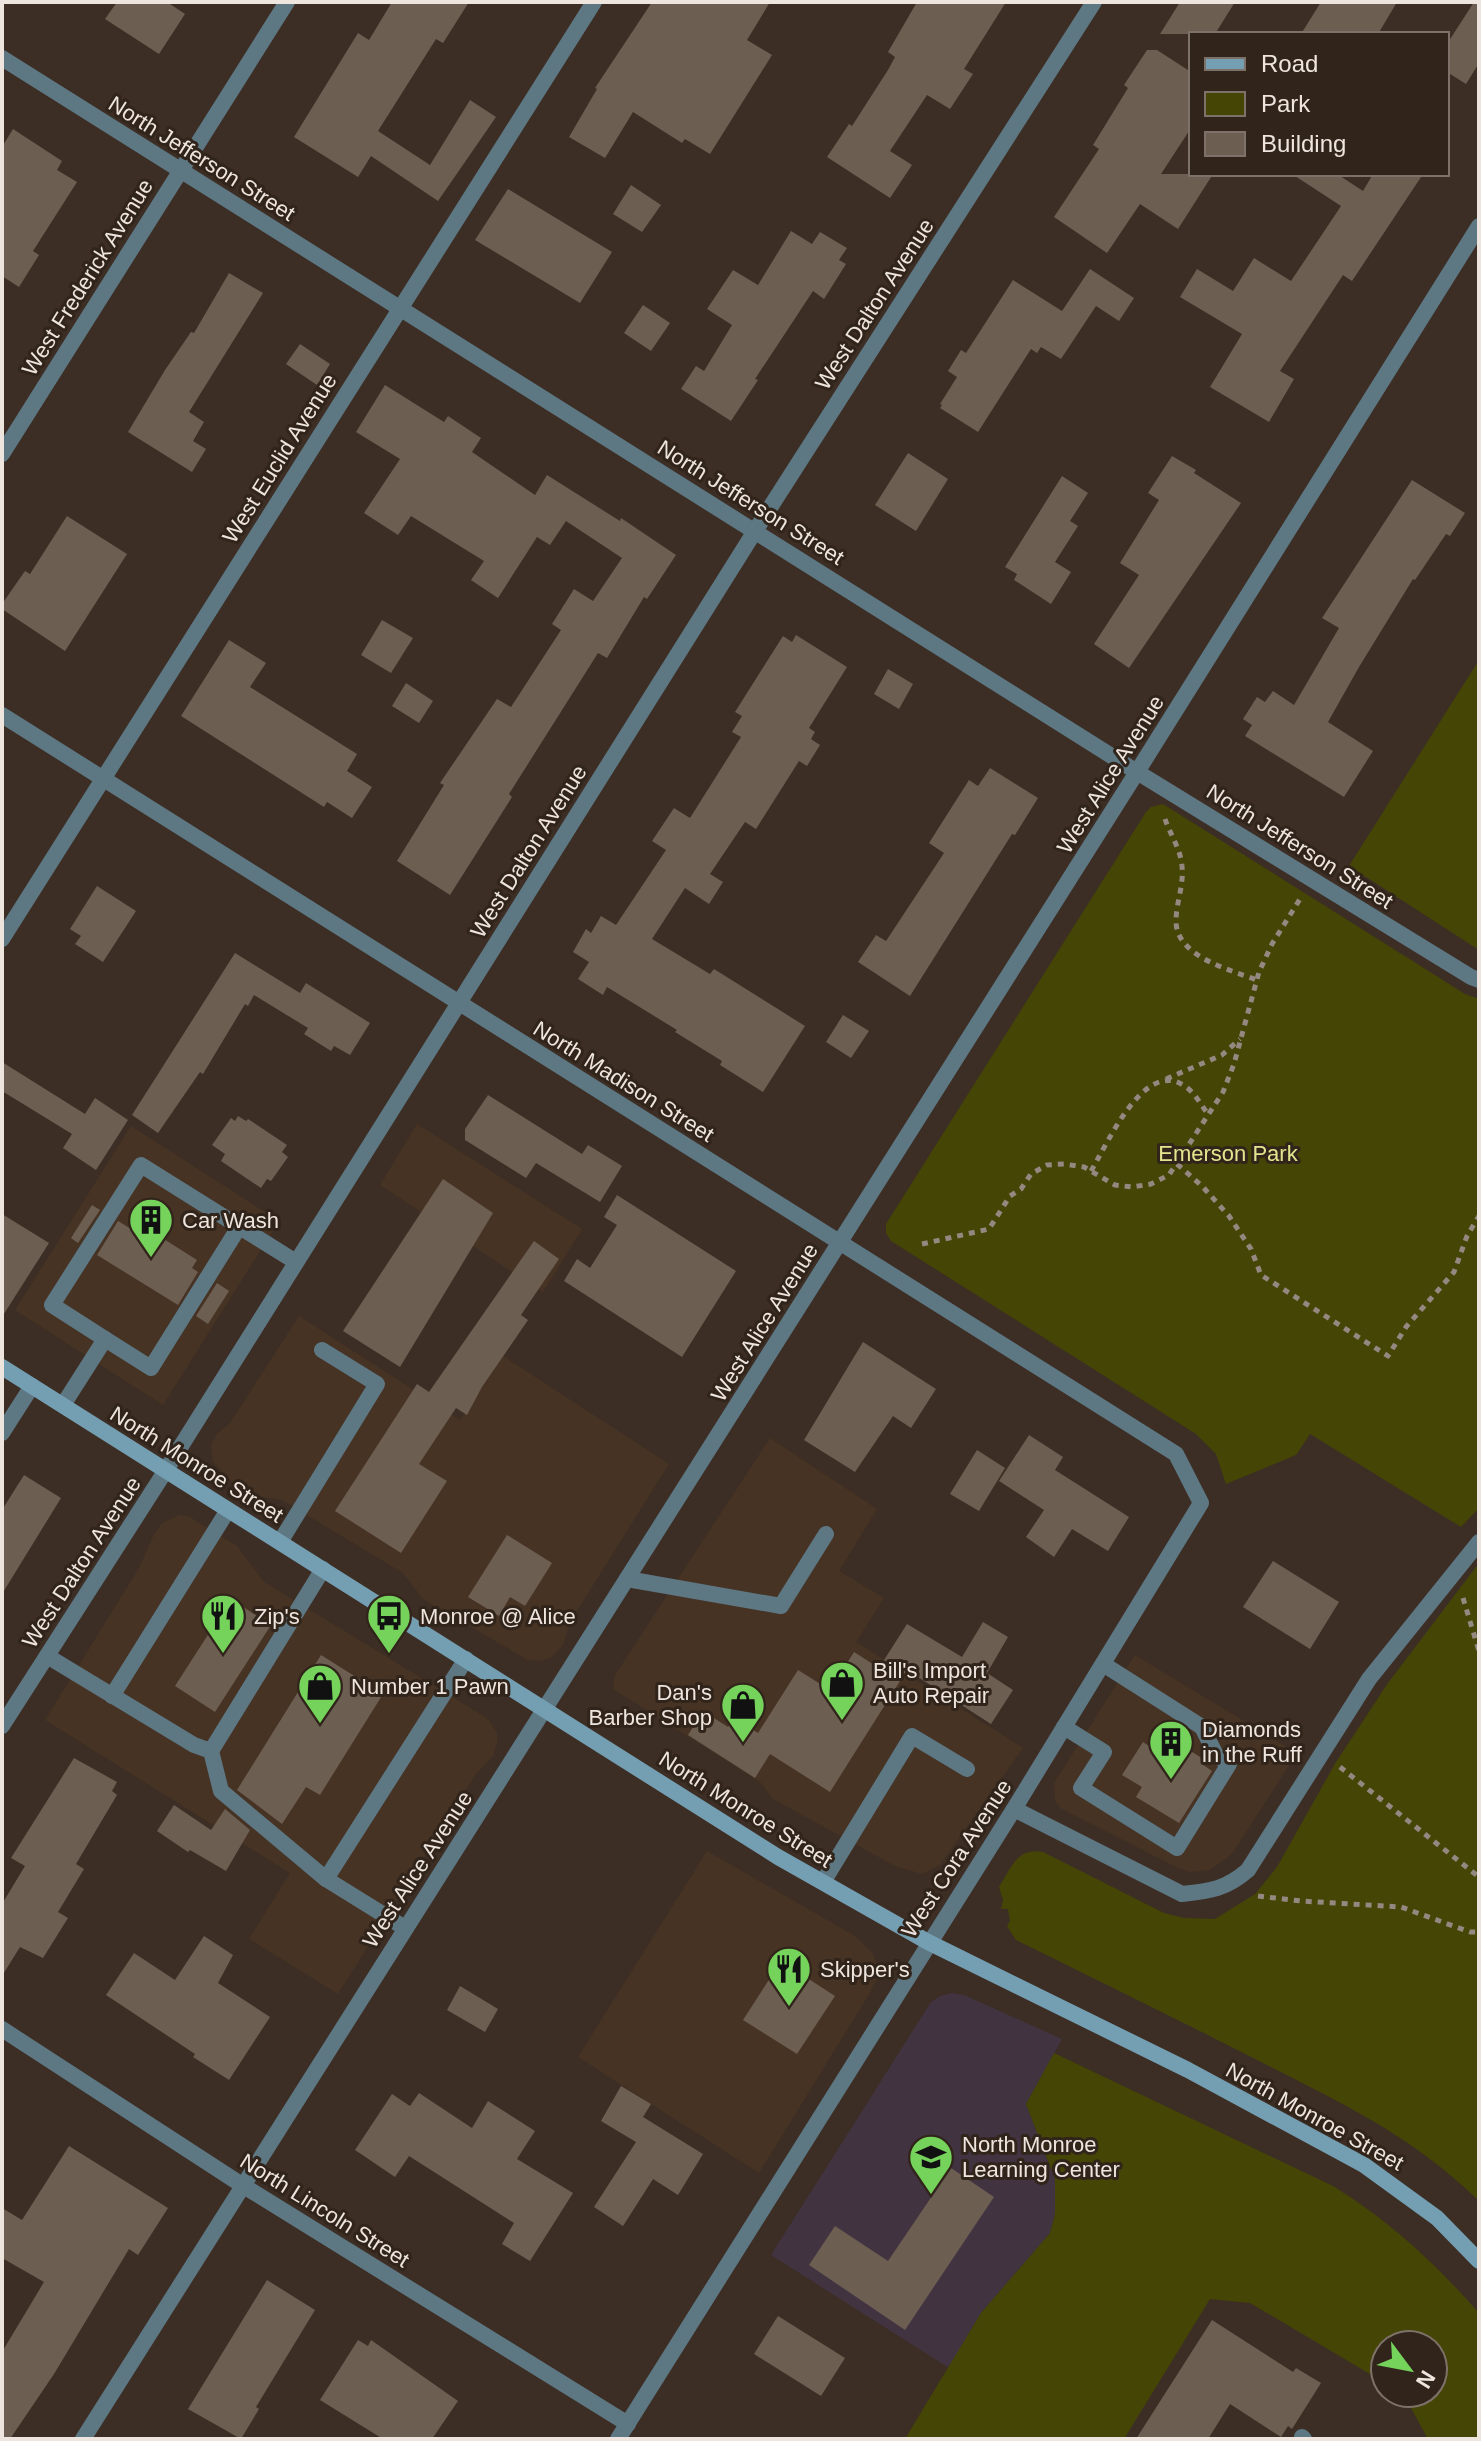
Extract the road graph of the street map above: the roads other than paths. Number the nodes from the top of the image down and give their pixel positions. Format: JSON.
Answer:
{"nodes":[{"id":1,"x":287,"y":2,"type":"edge"},
{"id":2,"x":594,"y":2,"type":"edge"},
{"id":3,"x":1094,"y":2,"type":"edge"},
{"id":4,"x":2,"y":58,"type":"edge"},
{"id":5,"x":181,"y":170,"type":"junction"},
{"id":6,"x":1479,"y":226,"type":"edge"},
{"id":7,"x":400,"y":308,"type":"junction"},
{"id":8,"x":2,"y":454,"type":"edge"},
{"id":9,"x":755,"y":531,"type":"junction"},
{"id":10,"x":2,"y":715,"type":"edge"},
{"id":11,"x":1137,"y":772,"type":"junction"},
{"id":12,"x":102,"y":779,"type":"junction"},
{"id":13,"x":2,"y":939,"type":"edge"},
{"id":14,"x":1479,"y":980,"type":"edge"},
{"id":15,"x":459,"y":1003,"type":"junction"},
{"id":16,"x":239,"y":1227,"type":"junction"},
{"id":17,"x":840,"y":1243,"type":"junction"},
{"id":18,"x":296,"y":1262,"type":"junction"},
{"id":19,"x":105,"y":1339,"type":"junction"},
{"id":20,"x":322,"y":1350,"type":"dead end"},
{"id":21,"x":2,"y":1367,"type":"edge"},
{"id":22,"x":32,"y":1386,"type":"junction"},
{"id":23,"x":63,"y":1405,"type":"junction"},
{"id":24,"x":2,"y":1433,"type":"edge"},
{"id":25,"x":166,"y":1470,"type":"junction"},
{"id":26,"x":1201,"y":1503,"type":"joint"},
{"id":27,"x":228,"y":1510,"type":"junction"},
{"id":28,"x":826,"y":1534,"type":"dead end"},
{"id":29,"x":280,"y":1542,"type":"junction"},
{"id":30,"x":1479,"y":1542,"type":"edge"},
{"id":31,"x":323,"y":1569,"type":"junction"},
{"id":32,"x":627,"y":1579,"type":"junction"},
{"id":33,"x":47,"y":1656,"type":"junction"},
{"id":34,"x":466,"y":1659,"type":"junction"},
{"id":35,"x":1103,"y":1664,"type":"junction"},
{"id":36,"x":112,"y":1696,"type":"junction"},
{"id":37,"x":545,"y":1709,"type":"junction"},
{"id":38,"x":4,"y":1718,"type":"edge"},
{"id":39,"x":1064,"y":1727,"type":"junction"},
{"id":40,"x":211,"y":1751,"type":"junction"},
{"id":41,"x":967,"y":1769,"type":"dead end"},
{"id":42,"x":1014,"y":1809,"type":"junction"},
{"id":43,"x":326,"y":1879,"type":"junction"},
{"id":44,"x":823,"y":1882,"type":"junction"},
{"id":45,"x":405,"y":1928,"type":"junction"},
{"id":46,"x":928,"y":1942,"type":"junction"},
{"id":47,"x":2,"y":2029,"type":"edge"},
{"id":48,"x":242,"y":2185,"type":"junction"},
{"id":49,"x":1479,"y":2261,"type":"edge"},
{"id":50,"x":628,"y":2424,"type":"junction"},
{"id":51,"x":83,"y":2439,"type":"edge"},
{"id":52,"x":618,"y":2439,"type":"edge"}],
"edges":[{"from":1,"to":5,"type":"street","name":"West Frederick Avenue"},
{"from":2,"to":7,"type":"street","name":"West Euclid Avenue"},
{"from":3,"to":9,"type":"street","name":"West Dalton Avenue"},
{"from":4,"to":5,"type":"street","name":"North Jefferson Street"},
{"from":5,"to":7,"type":"street","name":"North Jefferson Street"},
{"from":5,"to":8,"type":"street","name":"West Frederick Avenue"},
{"from":6,"to":11,"type":"street","name":"West Alice Avenue"},
{"from":7,"to":9,"type":"street","name":"North Jefferson Street"},
{"from":7,"to":12,"type":"street","name":"West Euclid Avenue"},
{"from":9,"to":11,"type":"street","name":"North Jefferson Street"},
{"from":9,"to":15,"type":"street","name":"West Dalton Avenue"},
{"from":10,"to":12,"type":"street","name":"North Madison Street"},
{"from":11,"to":14,"type":"street","name":"North Jefferson Street"},
{"from":11,"to":17,"type":"street","name":"West Alice Avenue"},
{"from":12,"to":13,"type":"street","name":"West Euclid Avenue"},
{"from":12,"to":15,"type":"street","name":"North Madison Street"},
{"from":15,"to":17,"type":"street","name":"North Madison Street"},
{"from":15,"to":18,"type":"street","name":"West Dalton Avenue"},
{"from":16,"to":18,"type":"street"},
{"from":16,"to":19,"type":"street"},
{"from":16,"to":19,"type":"street"},
{"from":17,"to":26,"type":"street","name":"North Madison Street"},
{"from":17,"to":32,"type":"street","name":"West Alice Avenue"},
{"from":18,"to":25,"type":"street","name":"West Dalton Avenue"},
{"from":19,"to":23,"type":"street"},
{"from":20,"to":29,"type":"street"},
{"from":21,"to":22,"type":"main road","name":"North Monroe Street"},
{"from":22,"to":23,"type":"main road","name":"North Monroe Street"},
{"from":22,"to":24,"type":"street"},
{"from":23,"to":25,"type":"main road","name":"North Monroe Street"},
{"from":25,"to":27,"type":"main road","name":"North Monroe Street"},
{"from":25,"to":33,"type":"street","name":"West Dalton Avenue"},
{"from":26,"to":35,"type":"street","name":"West Cora Avenue"},
{"from":27,"to":29,"type":"main road","name":"North Monroe Street"},
{"from":27,"to":36,"type":"street"},
{"from":28,"to":32,"type":"street"},
{"from":29,"to":31,"type":"main road","name":"North Monroe Street"},
{"from":30,"to":42,"type":"street"},
{"from":31,"to":34,"type":"main road","name":"North Monroe Street"},
{"from":31,"to":40,"type":"street"},
{"from":32,"to":37,"type":"street","name":"West Alice Avenue"},
{"from":33,"to":36,"type":"street"},
{"from":33,"to":38,"type":"street","name":"West Dalton Avenue"},
{"from":34,"to":37,"type":"main road","name":"North Monroe Street"},
{"from":34,"to":43,"type":"street"},
{"from":35,"to":39,"type":"street","name":"West Cora Avenue"},
{"from":35,"to":39,"type":"street"},
{"from":36,"to":40,"type":"street"},
{"from":37,"to":44,"type":"main road","name":"North Monroe Street"},
{"from":37,"to":45,"type":"street","name":"West Alice Avenue"},
{"from":39,"to":42,"type":"street","name":"West Cora Avenue"},
{"from":40,"to":43,"type":"street"},
{"from":41,"to":44,"type":"street"},
{"from":42,"to":46,"type":"street","name":"West Cora Avenue"},
{"from":43,"to":45,"type":"street"},
{"from":44,"to":46,"type":"main road","name":"North Monroe Street"},
{"from":45,"to":48,"type":"street","name":"West Alice Avenue"},
{"from":46,"to":49,"type":"main road","name":"North Monroe Street"},
{"from":46,"to":50,"type":"street","name":"West Cora Avenue"},
{"from":47,"to":48,"type":"street","name":"North Lincoln Street"},
{"from":48,"to":50,"type":"street","name":"North Lincoln Street"},
{"from":48,"to":51,"type":"street","name":"West Alice Avenue"},
{"from":50,"to":52,"type":"street","name":"West Cora Avenue"}]}
